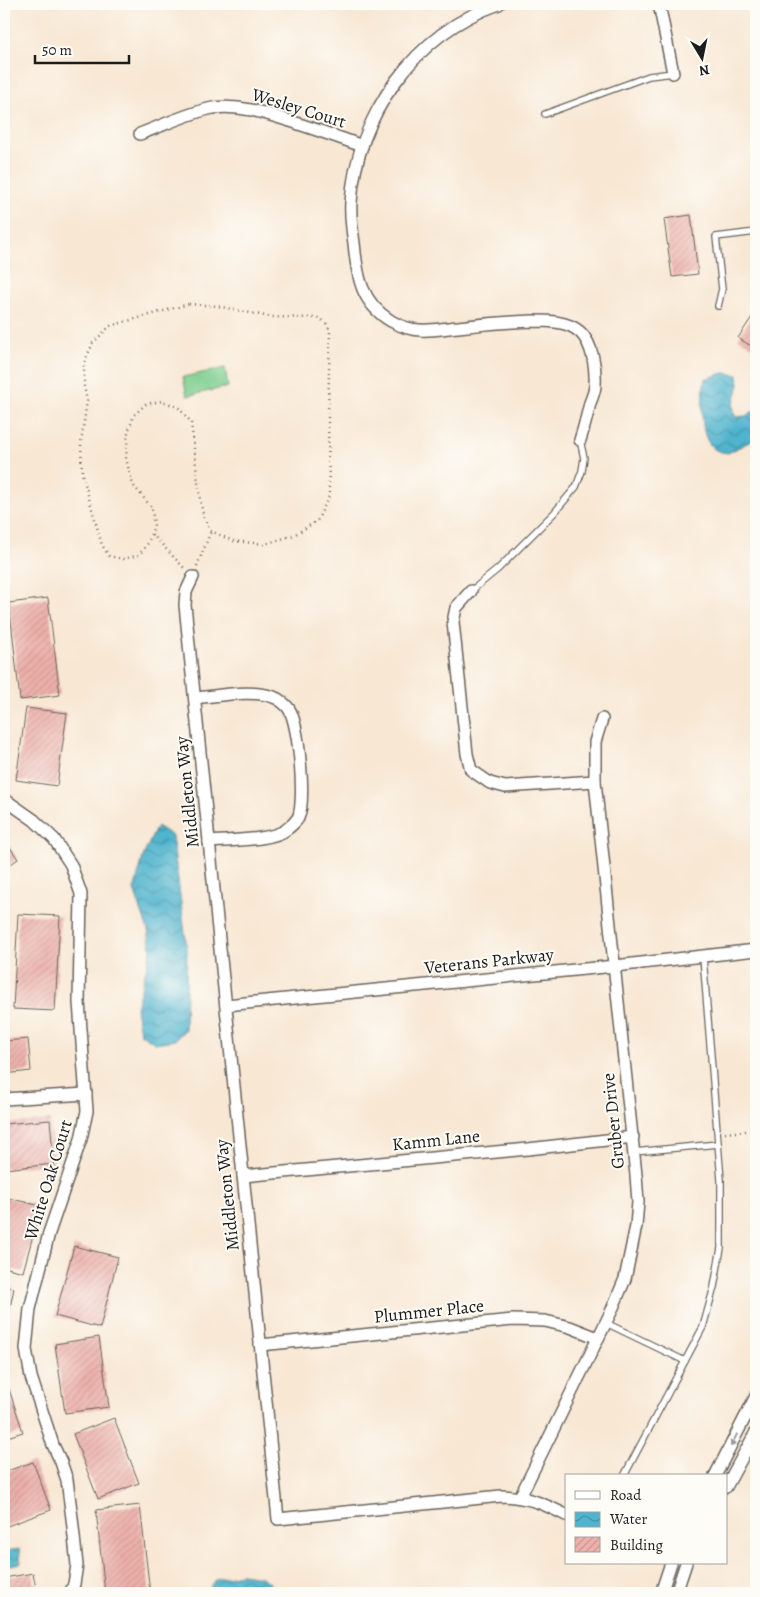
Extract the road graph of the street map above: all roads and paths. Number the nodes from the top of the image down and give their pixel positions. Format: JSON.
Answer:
{"nodes":[{"id":1,"x":498,"y":4,"type":"edge"},
{"id":2,"x":659,"y":4,"type":"edge"},
{"id":3,"x":673,"y":73,"type":"joint"},
{"id":4,"x":545,"y":114,"type":"dead end"},
{"id":5,"x":140,"y":134,"type":"dead end"},
{"id":6,"x":362,"y":146,"type":"junction"},
{"id":7,"x":756,"y":232,"type":"edge"},
{"id":8,"x":718,"y":306,"type":"dead end"},
{"id":9,"x":580,"y":440,"type":"joint"},
{"id":10,"x":211,"y":531,"type":"junction"},
{"id":11,"x":151,"y":534,"type":"junction"},
{"id":12,"x":193,"y":577,"type":"junction"},
{"id":13,"x":471,"y":591,"type":"joint"},
{"id":14,"x":195,"y":698,"type":"junction"},
{"id":15,"x":602,"y":718,"type":"dead end"},
{"id":16,"x":596,"y":781,"type":"junction"},
{"id":17,"x":4,"y":799,"type":"edge"},
{"id":18,"x":209,"y":842,"type":"junction"},
{"id":19,"x":756,"y":950,"type":"edge"},
{"id":20,"x":703,"y":957,"type":"junction"},
{"id":21,"x":615,"y":966,"type":"junction"},
{"id":22,"x":226,"y":1005,"type":"junction"},
{"id":23,"x":86,"y":1094,"type":"junction"},
{"id":24,"x":4,"y":1099,"type":"edge"},
{"id":25,"x":756,"y":1130,"type":"edge"},
{"id":26,"x":718,"y":1133,"type":"junction"},
{"id":27,"x":632,"y":1137,"type":"junction"},
{"id":28,"x":718,"y":1144,"type":"junction"},
{"id":29,"x":634,"y":1152,"type":"junction"},
{"id":30,"x":243,"y":1176,"type":"junction"},
{"id":31,"x":606,"y":1322,"type":"junction"},
{"id":32,"x":598,"y":1338,"type":"junction"},
{"id":33,"x":260,"y":1345,"type":"junction"},
{"id":34,"x":685,"y":1361,"type":"junction"},
{"id":35,"x":755,"y":1401,"type":"edge"},
{"id":36,"x":756,"y":1432,"type":"edge"},
{"id":37,"x":625,"y":1474,"type":"edge"},
{"id":38,"x":716,"y":1474,"type":"edge"},
{"id":39,"x":728,"y":1483,"type":"edge"},
{"id":40,"x":520,"y":1497,"type":"junction"},
{"id":41,"x":565,"y":1515,"type":"edge"},
{"id":42,"x":669,"y":1564,"type":"edge"},
{"id":43,"x":685,"y":1567,"type":"edge"},
{"id":44,"x":70,"y":1593,"type":"edge"},
{"id":45,"x":661,"y":1593,"type":"edge"},
{"id":46,"x":676,"y":1593,"type":"edge"}],
"edges":[{"from":1,"to":6,"type":"street"},
{"from":2,"to":3,"type":"street"},
{"from":3,"to":4,"type":"lane"},
{"from":5,"to":6,"type":"street","name":"Wesley Court"},
{"from":6,"to":9,"type":"street"},
{"from":7,"to":8,"type":"lane"},
{"from":9,"to":13,"type":"lane"},
{"from":10,"to":11,"type":"path"},
{"from":10,"to":11,"type":"path"},
{"from":10,"to":12,"type":"path"},
{"from":11,"to":12,"type":"path"},
{"from":12,"to":14,"type":"street","name":"Middleton Way"},
{"from":13,"to":16,"type":"street"},
{"from":14,"to":18,"type":"street","name":"Middleton Way"},
{"from":14,"to":18,"type":"street"},
{"from":15,"to":16,"type":"street","name":"Gruber Drive"},
{"from":16,"to":21,"type":"street","name":"Gruber Drive"},
{"from":17,"to":23,"type":"street","name":"White Oak Court"},
{"from":18,"to":22,"type":"street","name":"Middleton Way"},
{"from":19,"to":20,"type":"street","name":"Veterans Parkway"},
{"from":20,"to":21,"type":"street","name":"Veterans Parkway"},
{"from":20,"to":26,"type":"lane"},
{"from":21,"to":22,"type":"street","name":"Veterans Parkway"},
{"from":21,"to":27,"type":"street","name":"Gruber Drive"},
{"from":22,"to":30,"type":"street","name":"Middleton Way"},
{"from":23,"to":24,"type":"street"},
{"from":23,"to":44,"type":"street","name":"White Oak Court"},
{"from":25,"to":26,"type":"path"},
{"from":26,"to":28,"type":"lane"},
{"from":27,"to":29,"type":"street","name":"Gruber Drive"},
{"from":27,"to":30,"type":"street","name":"Kamm Lane"},
{"from":28,"to":29,"type":"lane"},
{"from":28,"to":34,"type":"lane"},
{"from":29,"to":31,"type":"street","name":"Gruber Drive"},
{"from":30,"to":33,"type":"street","name":"Middleton Way"},
{"from":31,"to":32,"type":"street","name":"Gruber Drive"},
{"from":31,"to":34,"type":"lane"},
{"from":32,"to":33,"type":"street","name":"Plummer Place"},
{"from":32,"to":40,"type":"street","name":"Gruber Drive"},
{"from":33,"to":40,"type":"street","name":"Middleton Way"},
{"from":34,"to":37,"type":"lane"},
{"from":35,"to":38,"type":"street","one_way":true},
{"from":36,"to":39,"type":"street"},
{"from":40,"to":41,"type":"street","name":"Middleton Way"},
{"from":42,"to":43,"type":"street"},
{"from":42,"to":45,"type":"street"},
{"from":43,"to":46,"type":"street"}]}
